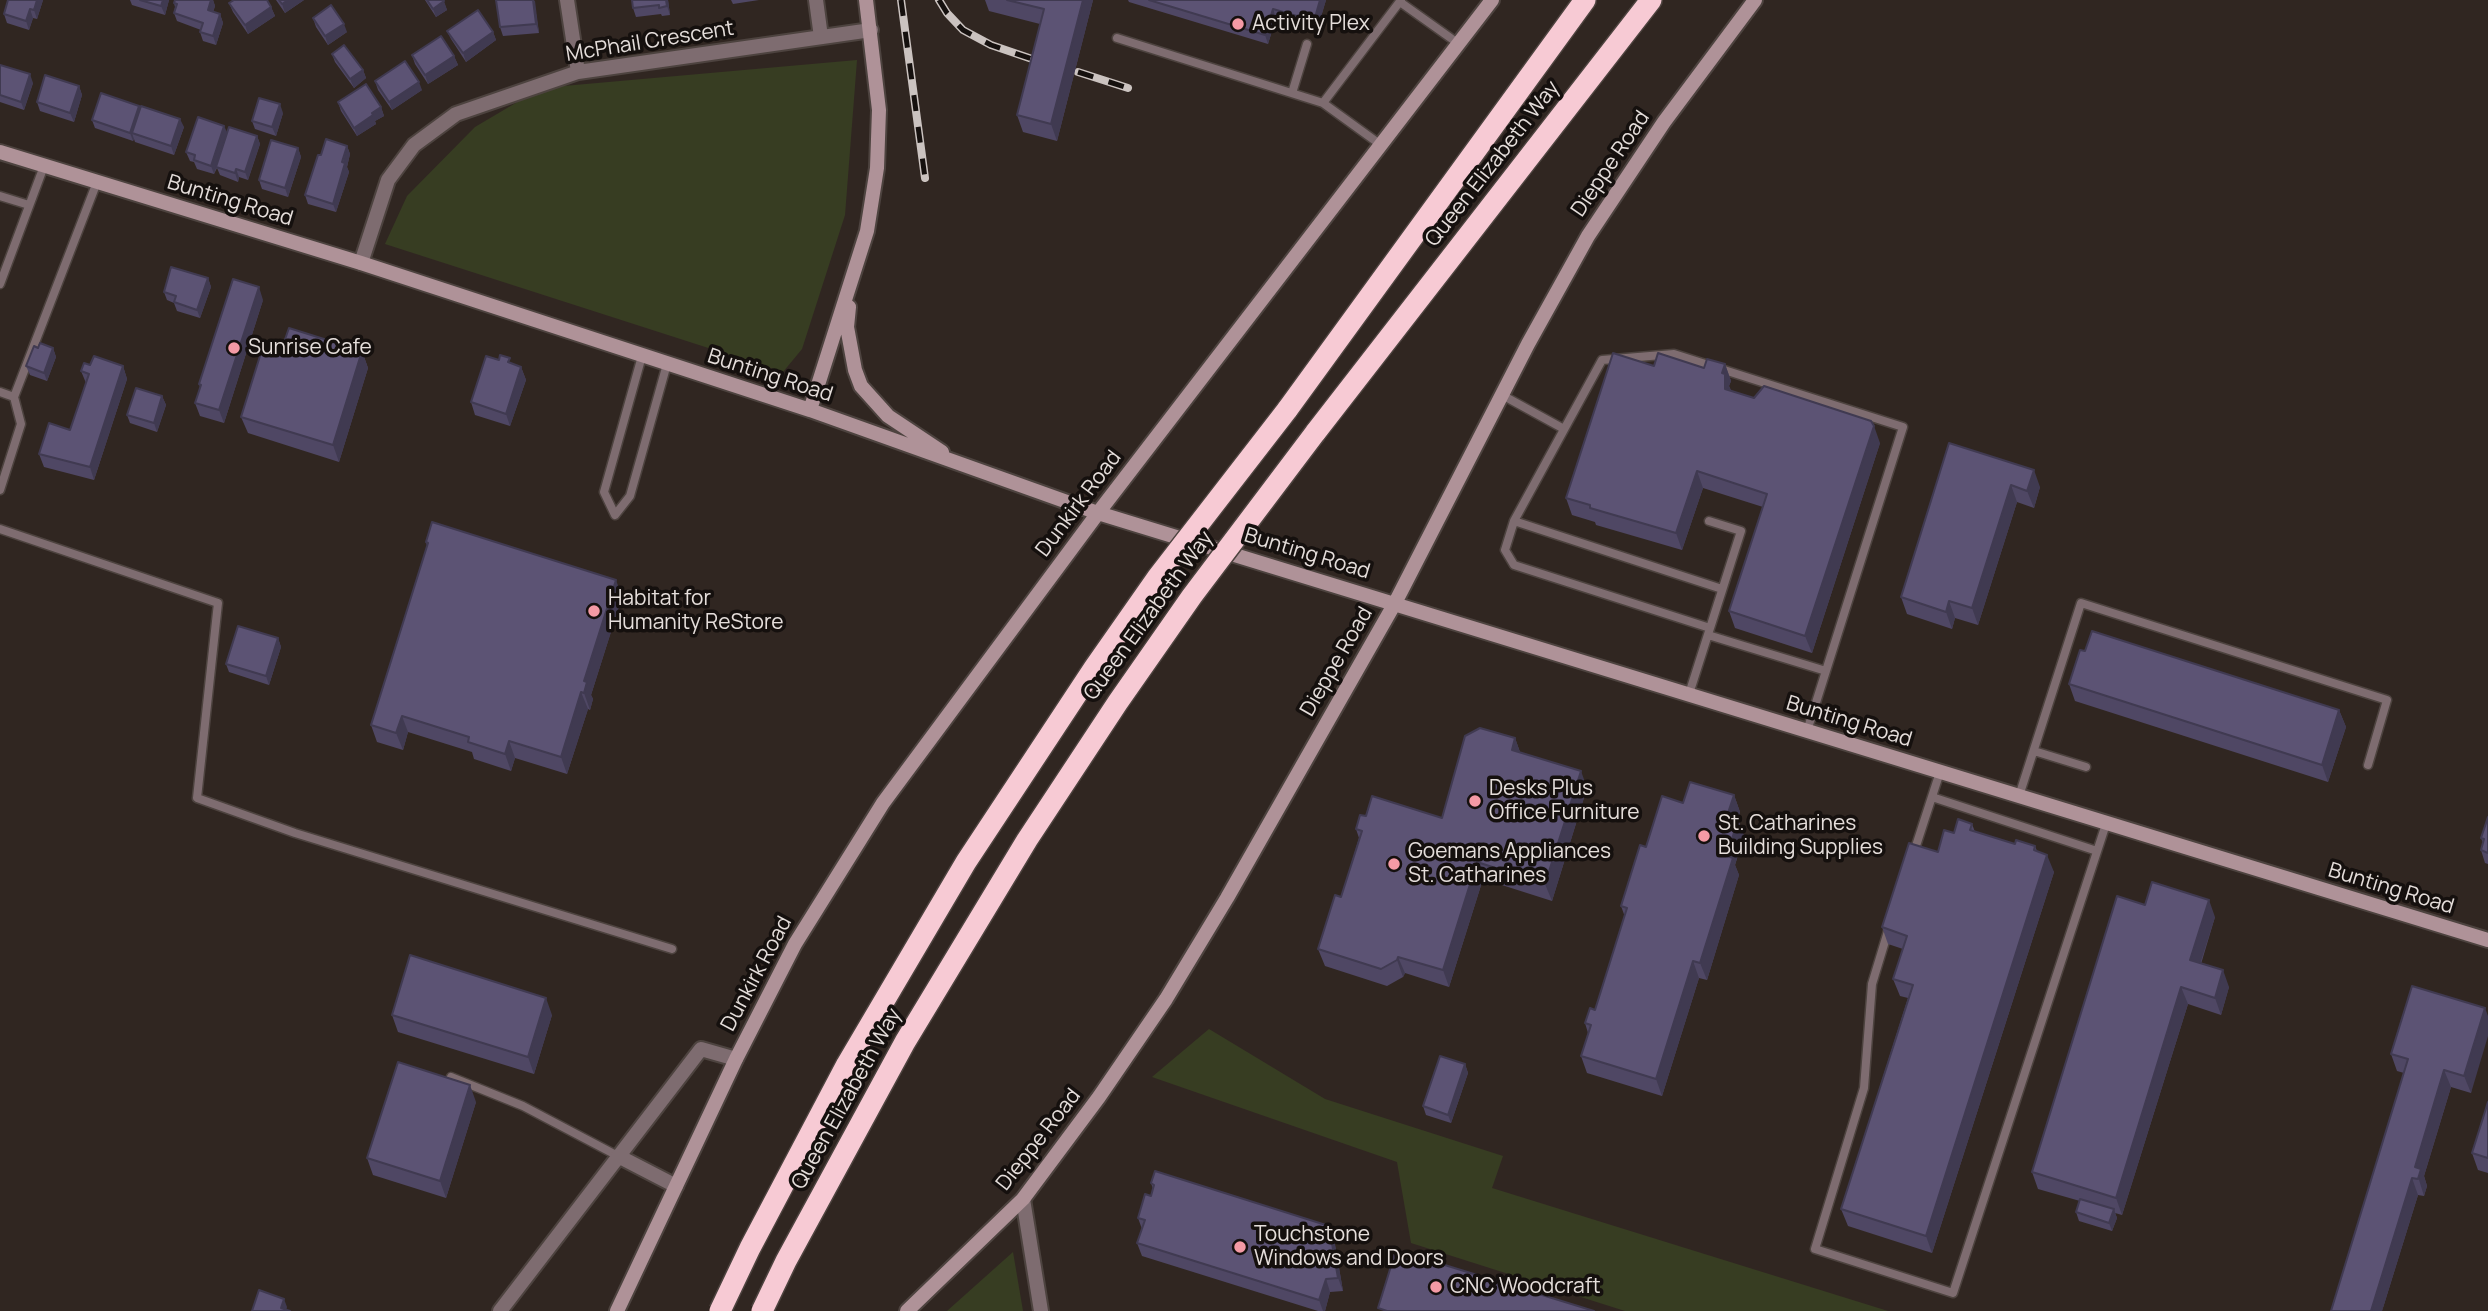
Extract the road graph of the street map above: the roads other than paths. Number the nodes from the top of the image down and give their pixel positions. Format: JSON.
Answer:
{"nodes":[{"id":1,"x":567,"y":0,"type":"edge"},
{"id":2,"x":816,"y":0,"type":"edge"},
{"id":3,"x":866,"y":0,"type":"edge"},
{"id":4,"x":1492,"y":0,"type":"edge"},
{"id":5,"x":1585,"y":0,"type":"edge"},
{"id":6,"x":1651,"y":0,"type":"edge"},
{"id":7,"x":1755,"y":0,"type":"edge"},
{"id":8,"x":1400,"y":1,"type":"edge"},
{"id":9,"x":871,"y":30,"type":"junction"},
{"id":10,"x":821,"y":37,"type":"junction"},
{"id":11,"x":1117,"y":38,"type":"dead end"},
{"id":12,"x":1307,"y":44,"type":"dead end"},
{"id":13,"x":1459,"y":44,"type":"junction"},
{"id":14,"x":578,"y":72,"type":"junction"},
{"id":15,"x":1292,"y":93,"type":"junction"},
{"id":16,"x":1323,"y":103,"type":"junction"},
{"id":17,"x":1381,"y":145,"type":"junction"},
{"id":18,"x":0,"y":152,"type":"edge"},
{"id":19,"x":44,"y":166,"type":"junction"},
{"id":20,"x":97,"y":182,"type":"junction"},
{"id":21,"x":0,"y":196,"type":"edge"},
{"id":22,"x":29,"y":205,"type":"junction"},
{"id":23,"x":361,"y":263,"type":"junction"},
{"id":24,"x":0,"y":284,"type":"edge"},
{"id":25,"x":848,"y":290,"type":"junction"},
{"id":26,"x":642,"y":356,"type":"junction"},
{"id":27,"x":667,"y":364,"type":"junction"},
{"id":28,"x":0,"y":392,"type":"edge"},
{"id":29,"x":1502,"y":395,"type":"junction"},
{"id":30,"x":14,"y":397,"type":"junction"},
{"id":31,"x":810,"y":410,"type":"junction"},
{"id":32,"x":1564,"y":429,"type":"junction"},
{"id":33,"x":967,"y":467,"type":"junction"},
{"id":34,"x":0,"y":490,"type":"edge"},
{"id":35,"x":1098,"y":513,"type":"junction"},
{"id":36,"x":1709,"y":520,"type":"dead end"},
{"id":37,"x":1514,"y":521,"type":"junction"},
{"id":38,"x":0,"y":529,"type":"edge"},
{"id":39,"x":1722,"y":589,"type":"junction"},
{"id":40,"x":1395,"y":603,"type":"junction"},
{"id":41,"x":1709,"y":632,"type":"junction"},
{"id":42,"x":1826,"y":671,"type":"junction"},
{"id":43,"x":1689,"y":694,"type":"junction"},
{"id":44,"x":1807,"y":731,"type":"junction"},
{"id":45,"x":2034,"y":751,"type":"junction"},
{"id":46,"x":2368,"y":765,"type":"dead end"},
{"id":47,"x":2086,"y":767,"type":"dead end"},
{"id":48,"x":1940,"y":772,"type":"junction"},
{"id":49,"x":2019,"y":796,"type":"junction"},
{"id":50,"x":1931,"y":797,"type":"junction"},
{"id":51,"x":2106,"y":824,"type":"junction"},
{"id":52,"x":2097,"y":851,"type":"junction"},
{"id":53,"x":1912,"y":859,"type":"edge"},
{"id":54,"x":1892,"y":921,"type":"edge"},
{"id":55,"x":2488,"y":940,"type":"edge"},
{"id":56,"x":672,"y":949,"type":"dead end"},
{"id":57,"x":736,"y":1059,"type":"junction"},
{"id":58,"x":451,"y":1077,"type":"edge"},
{"id":59,"x":618,"y":1156,"type":"junction"},
{"id":60,"x":676,"y":1186,"type":"junction"},
{"id":61,"x":1023,"y":1199,"type":"junction"},
{"id":62,"x":500,"y":1311,"type":"edge"},
{"id":63,"x":617,"y":1311,"type":"edge"},
{"id":64,"x":720,"y":1311,"type":"edge"},
{"id":65,"x":762,"y":1311,"type":"edge"},
{"id":66,"x":907,"y":1311,"type":"edge"},
{"id":67,"x":1041,"y":1311,"type":"edge"}],
"edges":[{"from":1,"to":14,"type":"street"},
{"from":2,"to":10,"type":"street"},
{"from":3,"to":9,"type":"street"},
{"from":4,"to":13,"type":"street","name":"Dunkirk Road"},
{"from":5,"to":64,"type":"highway","name":"Queen Elizabeth Way","bridge":true},
{"from":6,"to":65,"type":"highway","name":"Queen Elizabeth Way","bridge":true},
{"from":7,"to":29,"type":"street","name":"Dieppe Road"},
{"from":8,"to":13,"type":"lane"},
{"from":8,"to":16,"type":"lane"},
{"from":9,"to":10,"type":"street","name":"McPhail Crescent"},
{"from":9,"to":25,"type":"street"},
{"from":10,"to":14,"type":"street","name":"McPhail Crescent"},
{"from":11,"to":15,"type":"lane"},
{"from":12,"to":15,"type":"lane"},
{"from":13,"to":17,"type":"street","name":"Dunkirk Road"},
{"from":14,"to":23,"type":"street","name":"McPhail Crescent"},
{"from":15,"to":16,"type":"lane"},
{"from":16,"to":17,"type":"lane"},
{"from":17,"to":35,"type":"street","name":"Dunkirk Road"},
{"from":18,"to":19,"type":"street","name":"Bunting Road"},
{"from":19,"to":20,"type":"street","name":"Bunting Road"},
{"from":19,"to":22,"type":"lane"},
{"from":20,"to":23,"type":"street","name":"Bunting Road"},
{"from":20,"to":30,"type":"lane"},
{"from":21,"to":22,"type":"lane"},
{"from":22,"to":24,"type":"lane"},
{"from":23,"to":26,"type":"street","name":"Bunting Road"},
{"from":25,"to":31,"type":"street"},
{"from":25,"to":33,"type":"street"},
{"from":26,"to":27,"type":"street","name":"Bunting Road"},
{"from":26,"to":27,"type":"lane"},
{"from":27,"to":31,"type":"street","name":"Bunting Road"},
{"from":28,"to":30,"type":"lane"},
{"from":29,"to":32,"type":"lane"},
{"from":29,"to":40,"type":"street","name":"Dieppe Road"},
{"from":30,"to":34,"type":"lane"},
{"from":31,"to":33,"type":"street","name":"Bunting Road"},
{"from":32,"to":37,"type":"lane"},
{"from":32,"to":42,"type":"lane"},
{"from":33,"to":35,"type":"street","name":"Bunting Road"},
{"from":35,"to":40,"type":"street","name":"Bunting Road"},
{"from":35,"to":57,"type":"street","name":"Dunkirk Road"},
{"from":36,"to":39,"type":"lane"},
{"from":37,"to":39,"type":"lane"},
{"from":37,"to":41,"type":"lane"},
{"from":38,"to":56,"type":"lane"},
{"from":39,"to":41,"type":"lane"},
{"from":40,"to":43,"type":"street","name":"Bunting Road"},
{"from":40,"to":61,"type":"street","name":"Dieppe Road"},
{"from":41,"to":42,"type":"lane"},
{"from":41,"to":43,"type":"lane"},
{"from":42,"to":44,"type":"lane"},
{"from":43,"to":44,"type":"street","name":"Bunting Road"},
{"from":44,"to":48,"type":"street","name":"Bunting Road"},
{"from":45,"to":46,"type":"lane"},
{"from":45,"to":47,"type":"lane"},
{"from":45,"to":49,"type":"lane"},
{"from":48,"to":49,"type":"street","name":"Bunting Road"},
{"from":48,"to":50,"type":"lane"},
{"from":49,"to":51,"type":"street","name":"Bunting Road"},
{"from":50,"to":52,"type":"lane"},
{"from":50,"to":53,"type":"lane"},
{"from":51,"to":52,"type":"lane"},
{"from":51,"to":55,"type":"street","name":"Bunting Road"},
{"from":52,"to":54,"type":"lane"},
{"from":57,"to":59,"type":"street","name":"Dunkirk Road"},
{"from":57,"to":60,"type":"street","name":"Dunkirk Road"},
{"from":58,"to":59,"type":"lane"},
{"from":59,"to":60,"type":"street"},
{"from":59,"to":62,"type":"street","name":"Dunkirk Road"},
{"from":60,"to":63,"type":"street","name":"Dunkirk Road"},
{"from":61,"to":66,"type":"street","name":"Dieppe Road"},
{"from":61,"to":67,"type":"street"}]}
